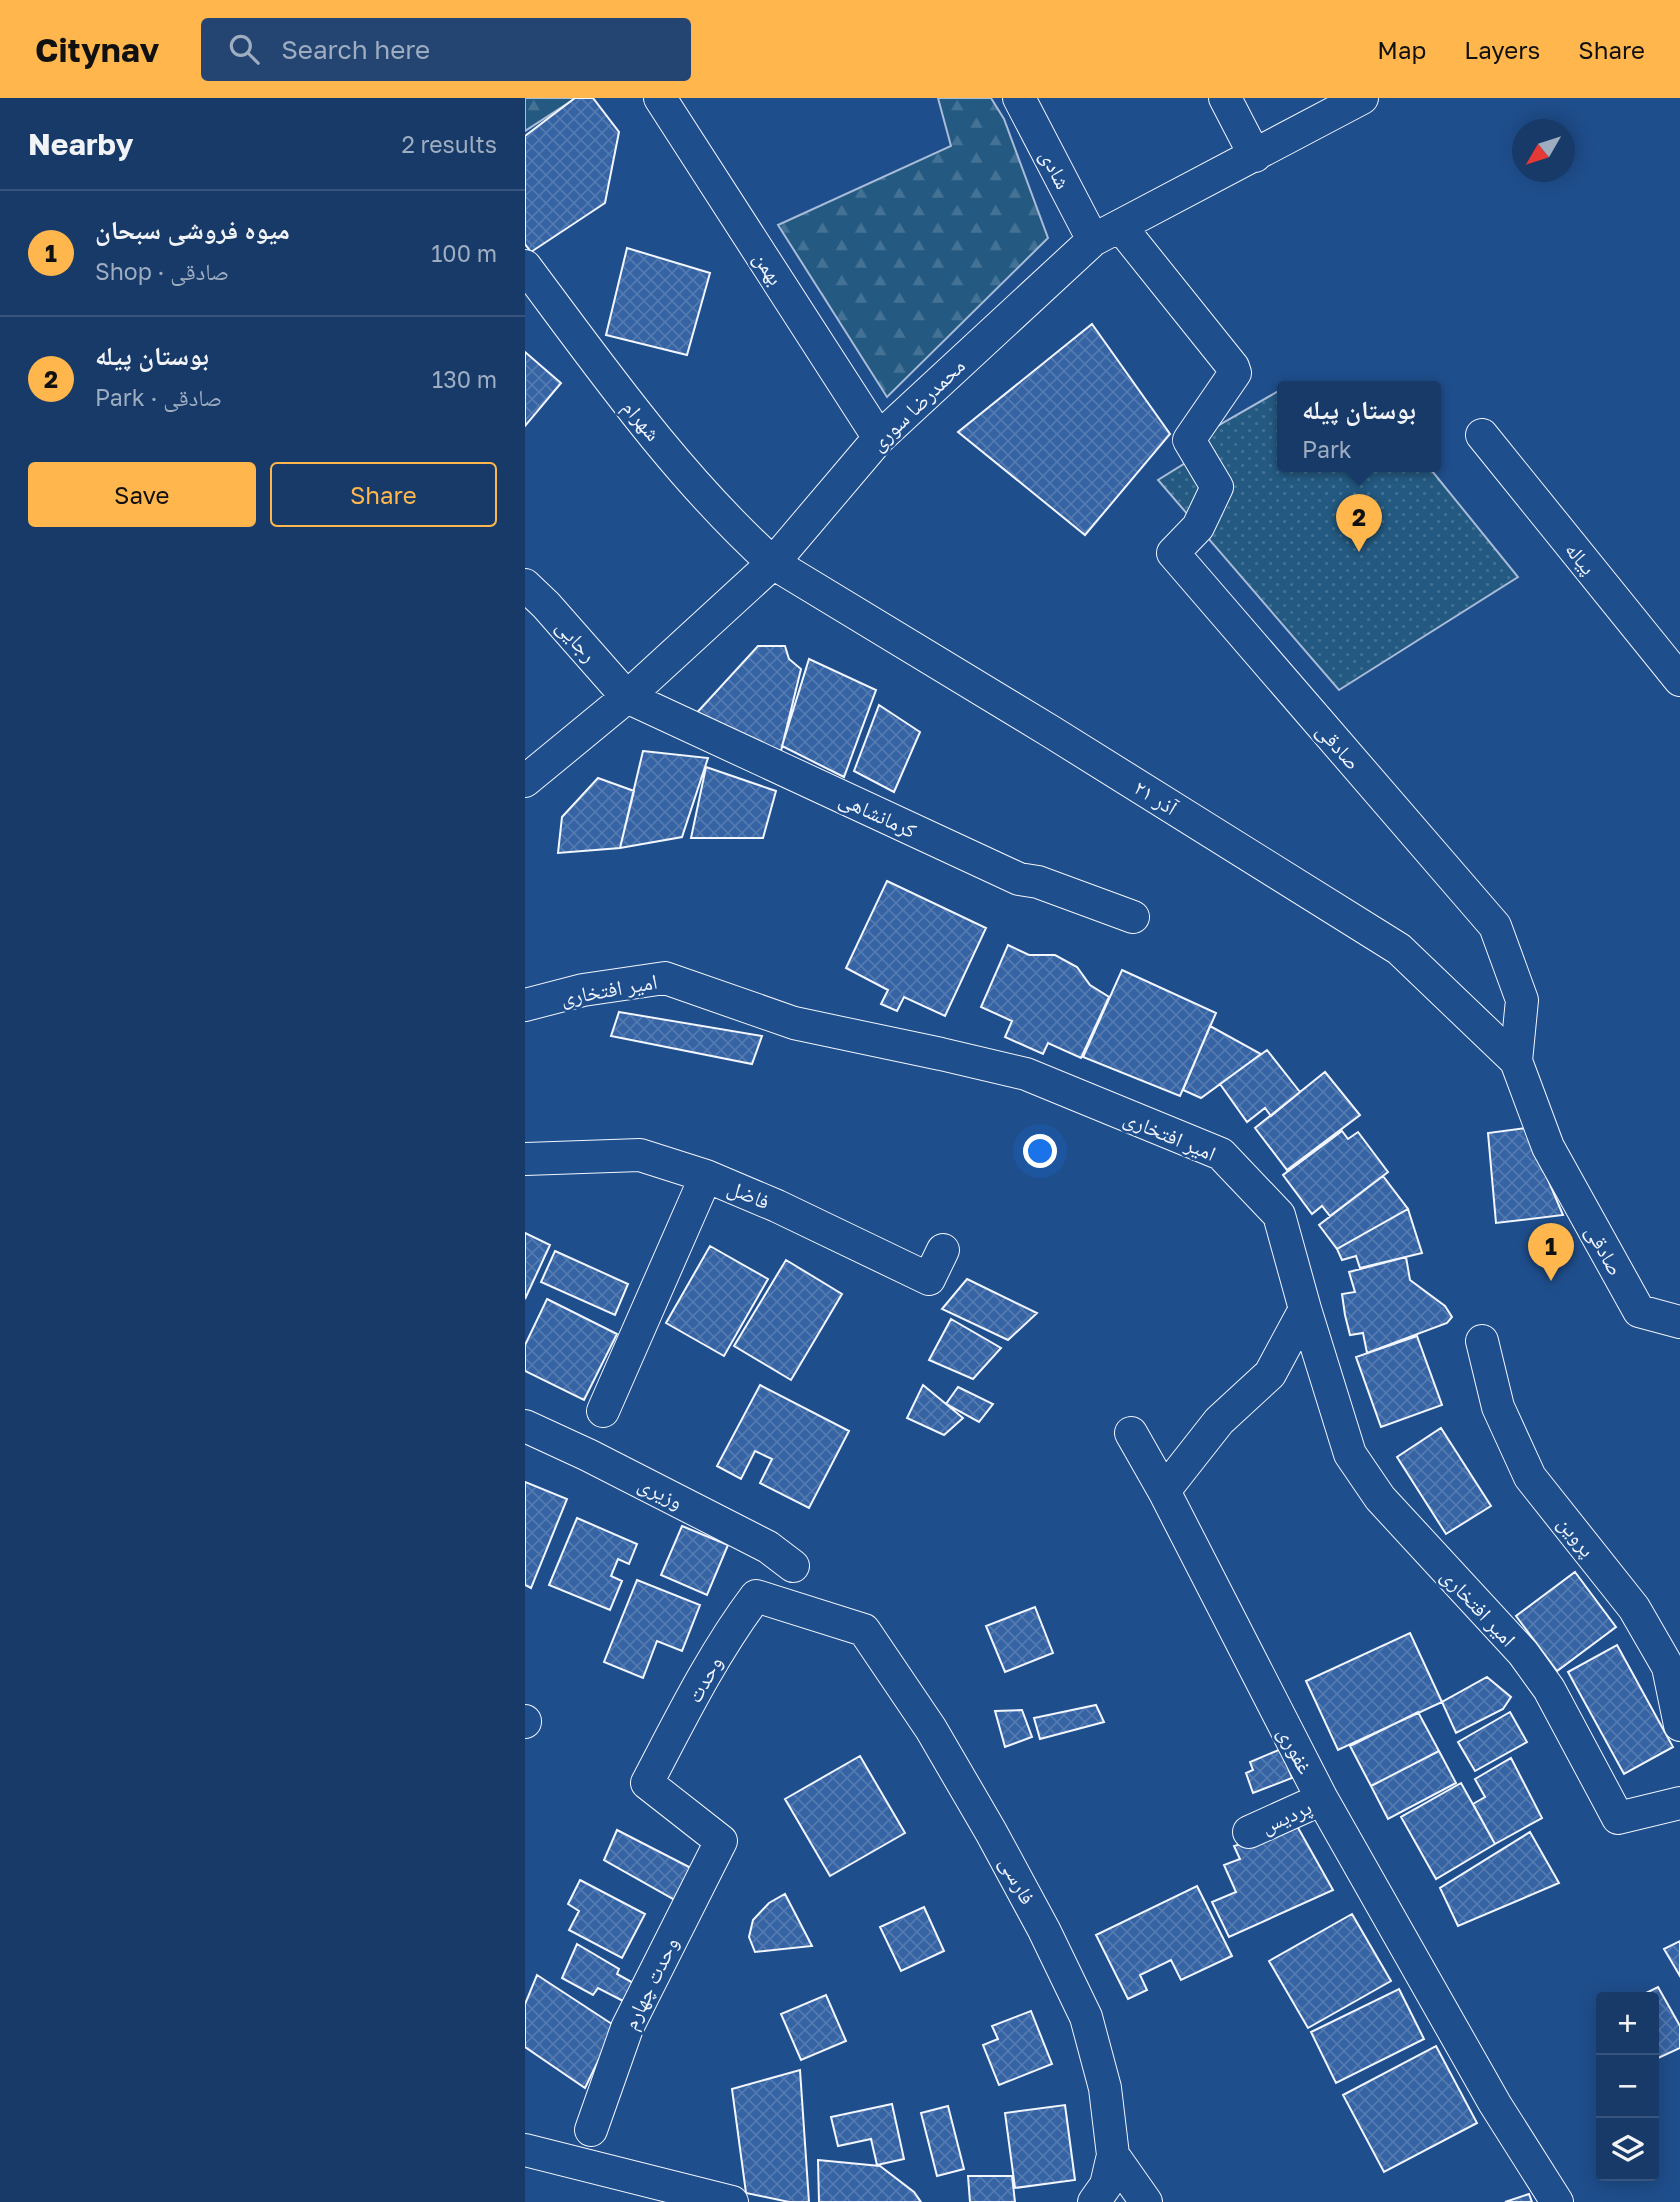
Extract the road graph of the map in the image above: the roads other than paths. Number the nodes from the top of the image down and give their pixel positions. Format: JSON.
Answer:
{"nodes":[{"id":1,"x":660,"y":98,"type":"edge"},
{"id":2,"x":1019,"y":98,"type":"edge"},
{"id":3,"x":1225,"y":98,"type":"edge"},
{"id":4,"x":1362,"y":98,"type":"edge"},
{"id":5,"x":1255,"y":156,"type":"junction"},
{"id":6,"x":1106,"y":233,"type":"junction"},
{"id":7,"x":525,"y":265,"type":"edge"},
{"id":8,"x":1482,"y":435,"type":"dead end"},
{"id":9,"x":879,"y":438,"type":"junction"},
{"id":10,"x":773,"y":562,"type":"junction"},
{"id":11,"x":525,"y":585,"type":"edge"},
{"id":12,"x":1680,"y":680,"type":"edge"},
{"id":13,"x":627,"y":697,"type":"junction"},
{"id":14,"x":525,"y":780,"type":"edge"},
{"id":15,"x":1133,"y":917,"type":"dead end"},
{"id":16,"x":525,"y":1005,"type":"edge"},
{"id":17,"x":1515,"y":1061,"type":"junction"},
{"id":18,"x":525,"y":1159,"type":"edge"},
{"id":19,"x":705,"y":1176,"type":"junction"},
{"id":20,"x":943,"y":1250,"type":"dead end"},
{"id":21,"x":1305,"y":1309,"type":"junction"},
{"id":22,"x":1680,"y":1322,"type":"edge"},
{"id":23,"x":1482,"y":1341,"type":"dead end"},
{"id":24,"x":603,"y":1411,"type":"dead end"},
{"id":25,"x":525,"y":1426,"type":"edge"},
{"id":26,"x":1131,"y":1433,"type":"dead end"},
{"id":27,"x":1164,"y":1491,"type":"junction"},
{"id":28,"x":793,"y":1566,"type":"dead end"},
{"id":29,"x":863,"y":1630,"type":"joint"},
{"id":30,"x":1680,"y":1726,"type":"edge"},
{"id":31,"x":1322,"y":1799,"type":"junction"},
{"id":32,"x":1680,"y":1803,"type":"edge"},
{"id":33,"x":1249,"y":1832,"type":"dead end"},
{"id":34,"x":720,"y":1841,"type":"joint"},
{"id":35,"x":590,"y":2130,"type":"dead end"},
{"id":36,"x":525,"y":2151,"type":"edge"},
{"id":37,"x":1113,"y":2155,"type":"junction"},
{"id":38,"x":732,"y":2202,"type":"edge"},
{"id":39,"x":1094,"y":2202,"type":"edge"},
{"id":40,"x":1146,"y":2202,"type":"edge"},
{"id":41,"x":1557,"y":2202,"type":"edge"}],
"edges":[{"from":1,"to":9,"type":"street","name":"بهمن"},
{"from":2,"to":6,"type":"street","name":"شادی"},
{"from":3,"to":5,"type":"street"},
{"from":4,"to":5,"type":"street","name":"محمدرضا سوری"},
{"from":5,"to":6,"type":"street","name":"محمدرضا سوری"},
{"from":6,"to":9,"type":"street","name":"محمدرضا سوری"},
{"from":6,"to":17,"type":"street","name":"صادقی"},
{"from":7,"to":10,"type":"street","name":"شهرام"},
{"from":8,"to":12,"type":"street","name":"پیاله"},
{"from":9,"to":10,"type":"street","name":"محمدرضا سوری"},
{"from":10,"to":13,"type":"street","name":"محمدرضا سوری"},
{"from":10,"to":17,"type":"street","name":"۲۱ آذر"},
{"from":11,"to":13,"type":"street","name":"رجایی"},
{"from":13,"to":14,"type":"street","name":"محمدرضا سوری"},
{"from":13,"to":15,"type":"street","name":"کرمانشاهی"},
{"from":16,"to":21,"type":"street","name":"امیر افتخاری"},
{"from":17,"to":22,"type":"street","name":"صادقی"},
{"from":18,"to":19,"type":"street","name":"فاضل"},
{"from":19,"to":20,"type":"street","name":"فاضل"},
{"from":19,"to":24,"type":"street"},
{"from":21,"to":27,"type":"street"},
{"from":21,"to":32,"type":"street","name":"امیر افتخاری"},
{"from":23,"to":30,"type":"street","name":"پروین"},
{"from":25,"to":28,"type":"street","name":"وزیری"},
{"from":26,"to":27,"type":"street","name":"غفوری"},
{"from":27,"to":31,"type":"street","name":"غفوری"},
{"from":29,"to":34,"type":"street","name":"وحدت"},
{"from":29,"to":37,"type":"street","name":"فارسی"},
{"from":31,"to":33,"type":"street","name":"پردیس"},
{"from":31,"to":41,"type":"street","name":"غفوری"},
{"from":34,"to":35,"type":"street","name":"وحدت چهارم"},
{"from":36,"to":38,"type":"street"},
{"from":37,"to":39,"type":"street"},
{"from":37,"to":40,"type":"street"}]}
